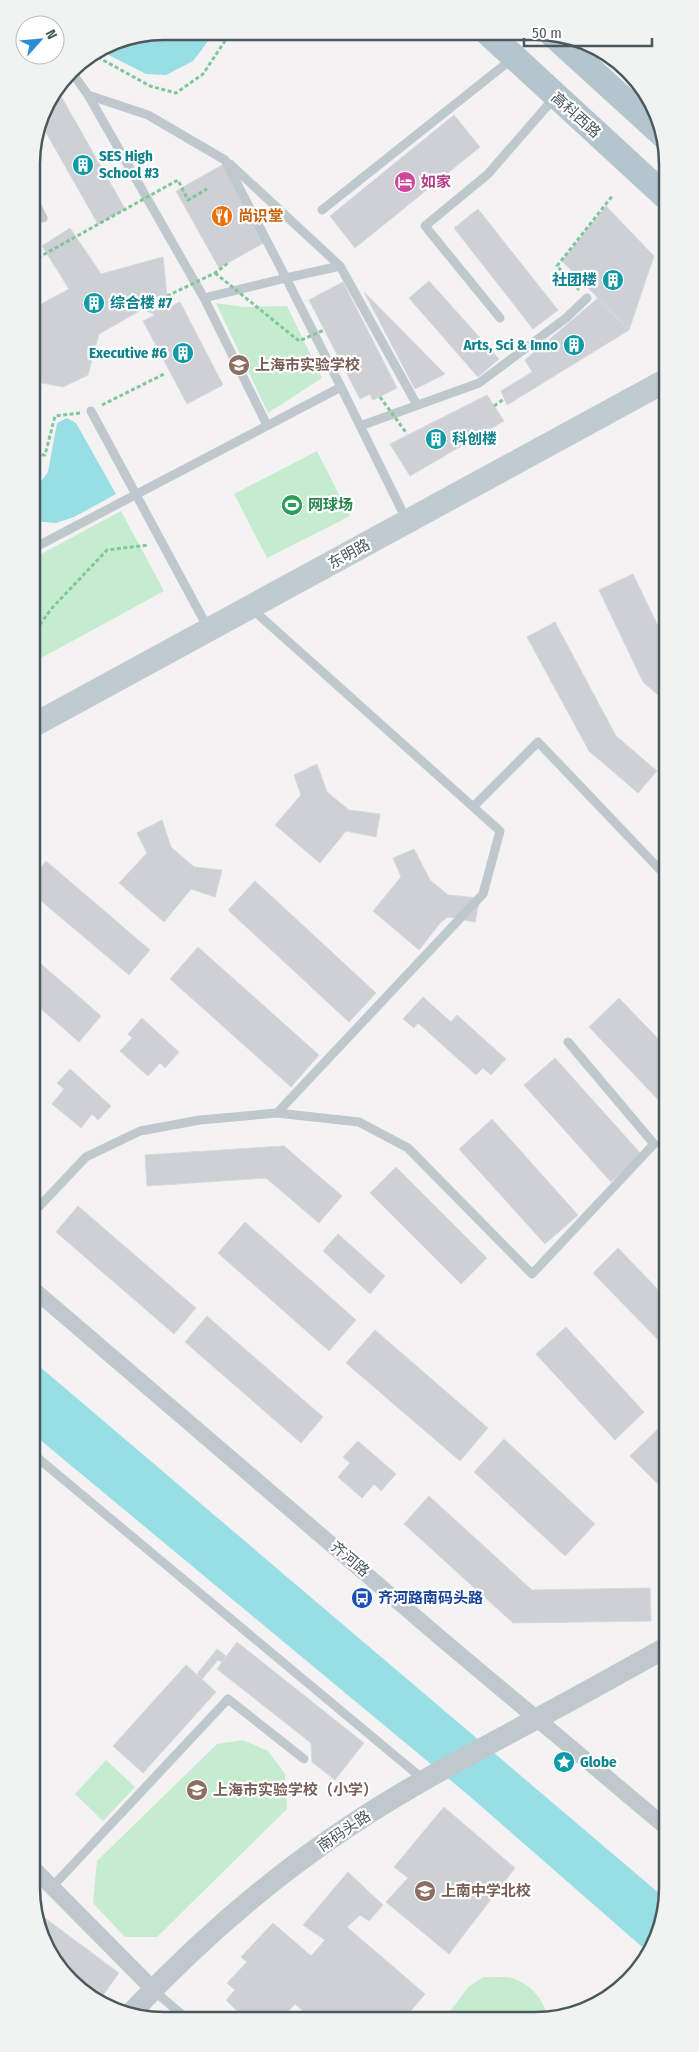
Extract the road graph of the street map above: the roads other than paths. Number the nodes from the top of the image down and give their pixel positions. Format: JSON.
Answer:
{"nodes":[{"id":1,"x":495,"y":40,"type":"edge"},
{"id":2,"x":562,"y":43,"type":"edge"},
{"id":3,"x":514,"y":58,"type":"junction"},
{"id":4,"x":75,"y":77,"type":"edge"},
{"id":5,"x":88,"y":95,"type":"junction"},
{"id":6,"x":555,"y":96,"type":"junction"},
{"id":7,"x":652,"y":125,"type":"edge"},
{"id":8,"x":225,"y":160,"type":"junction"},
{"id":9,"x":659,"y":191,"type":"edge"},
{"id":10,"x":322,"y":210,"type":"dead end"},
{"id":11,"x":40,"y":212,"type":"edge"},
{"id":12,"x":43,"y":218,"type":"dead end"},
{"id":13,"x":340,"y":266,"type":"junction"},
{"id":14,"x":286,"y":278,"type":"junction"},
{"id":15,"x":204,"y":298,"type":"junction"},
{"id":16,"x":587,"y":298,"type":"road end"},
{"id":17,"x":500,"y":318,"type":"dead end"},
{"id":18,"x":659,"y":386,"type":"edge"},
{"id":19,"x":341,"y":387,"type":"junction"},
{"id":20,"x":417,"y":405,"type":"junction"},
{"id":21,"x":91,"y":411,"type":"dead end"},
{"id":22,"x":268,"y":425,"type":"junction"},
{"id":23,"x":360,"y":426,"type":"junction"},
{"id":24,"x":136,"y":495,"type":"junction"},
{"id":25,"x":407,"y":522,"type":"junction"},
{"id":26,"x":40,"y":546,"type":"edge"},
{"id":27,"x":251,"y":608,"type":"junction"},
{"id":28,"x":209,"y":630,"type":"junction"},
{"id":29,"x":40,"y":722,"type":"edge"},
{"id":30,"x":473,"y":807,"type":"junction"},
{"id":31,"x":659,"y":869,"type":"edge"},
{"id":32,"x":568,"y":1042,"type":"dead end"},
{"id":33,"x":277,"y":1113,"type":"junction"},
{"id":34,"x":40,"y":1206,"type":"edge"},
{"id":35,"x":40,"y":1295,"type":"edge"},
{"id":36,"x":40,"y":1460,"type":"edge"},
{"id":37,"x":659,"y":1651,"type":"edge"},
{"id":38,"x":537,"y":1719,"type":"junction"},
{"id":39,"x":304,"y":1759,"type":"dead end"},
{"id":40,"x":424,"y":1780,"type":"junction"},
{"id":41,"x":659,"y":1821,"type":"edge"},
{"id":42,"x":40,"y":1875,"type":"edge"},
{"id":43,"x":52,"y":1888,"type":"junction"},
{"id":44,"x":153,"y":1989,"type":"junction"},
{"id":45,"x":135,"y":2008,"type":"edge"},
{"id":46,"x":179,"y":2012,"type":"edge"}],
"edges":[{"from":1,"to":3,"type":"main road","name":"高科西路"},
{"from":2,"to":7,"type":"main road"},
{"from":3,"to":6,"type":"main road","name":"高科西路"},
{"from":3,"to":10,"type":"lane"},
{"from":4,"to":5,"type":"lane"},
{"from":5,"to":8,"type":"lane"},
{"from":5,"to":15,"type":"lane"},
{"from":6,"to":9,"type":"main road","name":"高科西路"},
{"from":6,"to":17,"type":"lane"},
{"from":8,"to":13,"type":"lane"},
{"from":8,"to":14,"type":"lane"},
{"from":11,"to":12,"type":"lane"},
{"from":13,"to":14,"type":"lane"},
{"from":13,"to":20,"type":"lane"},
{"from":14,"to":15,"type":"lane"},
{"from":14,"to":19,"type":"lane"},
{"from":15,"to":22,"type":"lane"},
{"from":16,"to":20,"type":"lane"},
{"from":18,"to":25,"type":"main road","name":"东明路"},
{"from":19,"to":22,"type":"lane"},
{"from":19,"to":23,"type":"lane"},
{"from":20,"to":23,"type":"lane"},
{"from":21,"to":24,"type":"lane"},
{"from":22,"to":24,"type":"lane"},
{"from":23,"to":25,"type":"lane"},
{"from":24,"to":26,"type":"lane"},
{"from":24,"to":28,"type":"lane"},
{"from":25,"to":27,"type":"main road","name":"东明路"},
{"from":27,"to":28,"type":"main road","name":"东明路"},
{"from":27,"to":30,"type":"lane"},
{"from":28,"to":29,"type":"main road","name":"东明路"},
{"from":30,"to":31,"type":"lane"},
{"from":30,"to":33,"type":"lane"},
{"from":32,"to":33,"type":"lane"},
{"from":33,"to":34,"type":"lane"},
{"from":35,"to":38,"type":"street","name":"齐河路"},
{"from":36,"to":40,"type":"lane"},
{"from":37,"to":38,"type":"street","name":"南码头路"},
{"from":38,"to":40,"type":"street","name":"南码头路"},
{"from":38,"to":41,"type":"street","name":"齐河路"},
{"from":39,"to":43,"type":"lane"},
{"from":40,"to":44,"type":"street","name":"南码头路"},
{"from":42,"to":43,"type":"street"},
{"from":43,"to":44,"type":"street"},
{"from":44,"to":45,"type":"street","name":"南码头路"},
{"from":44,"to":46,"type":"lane"}]}
